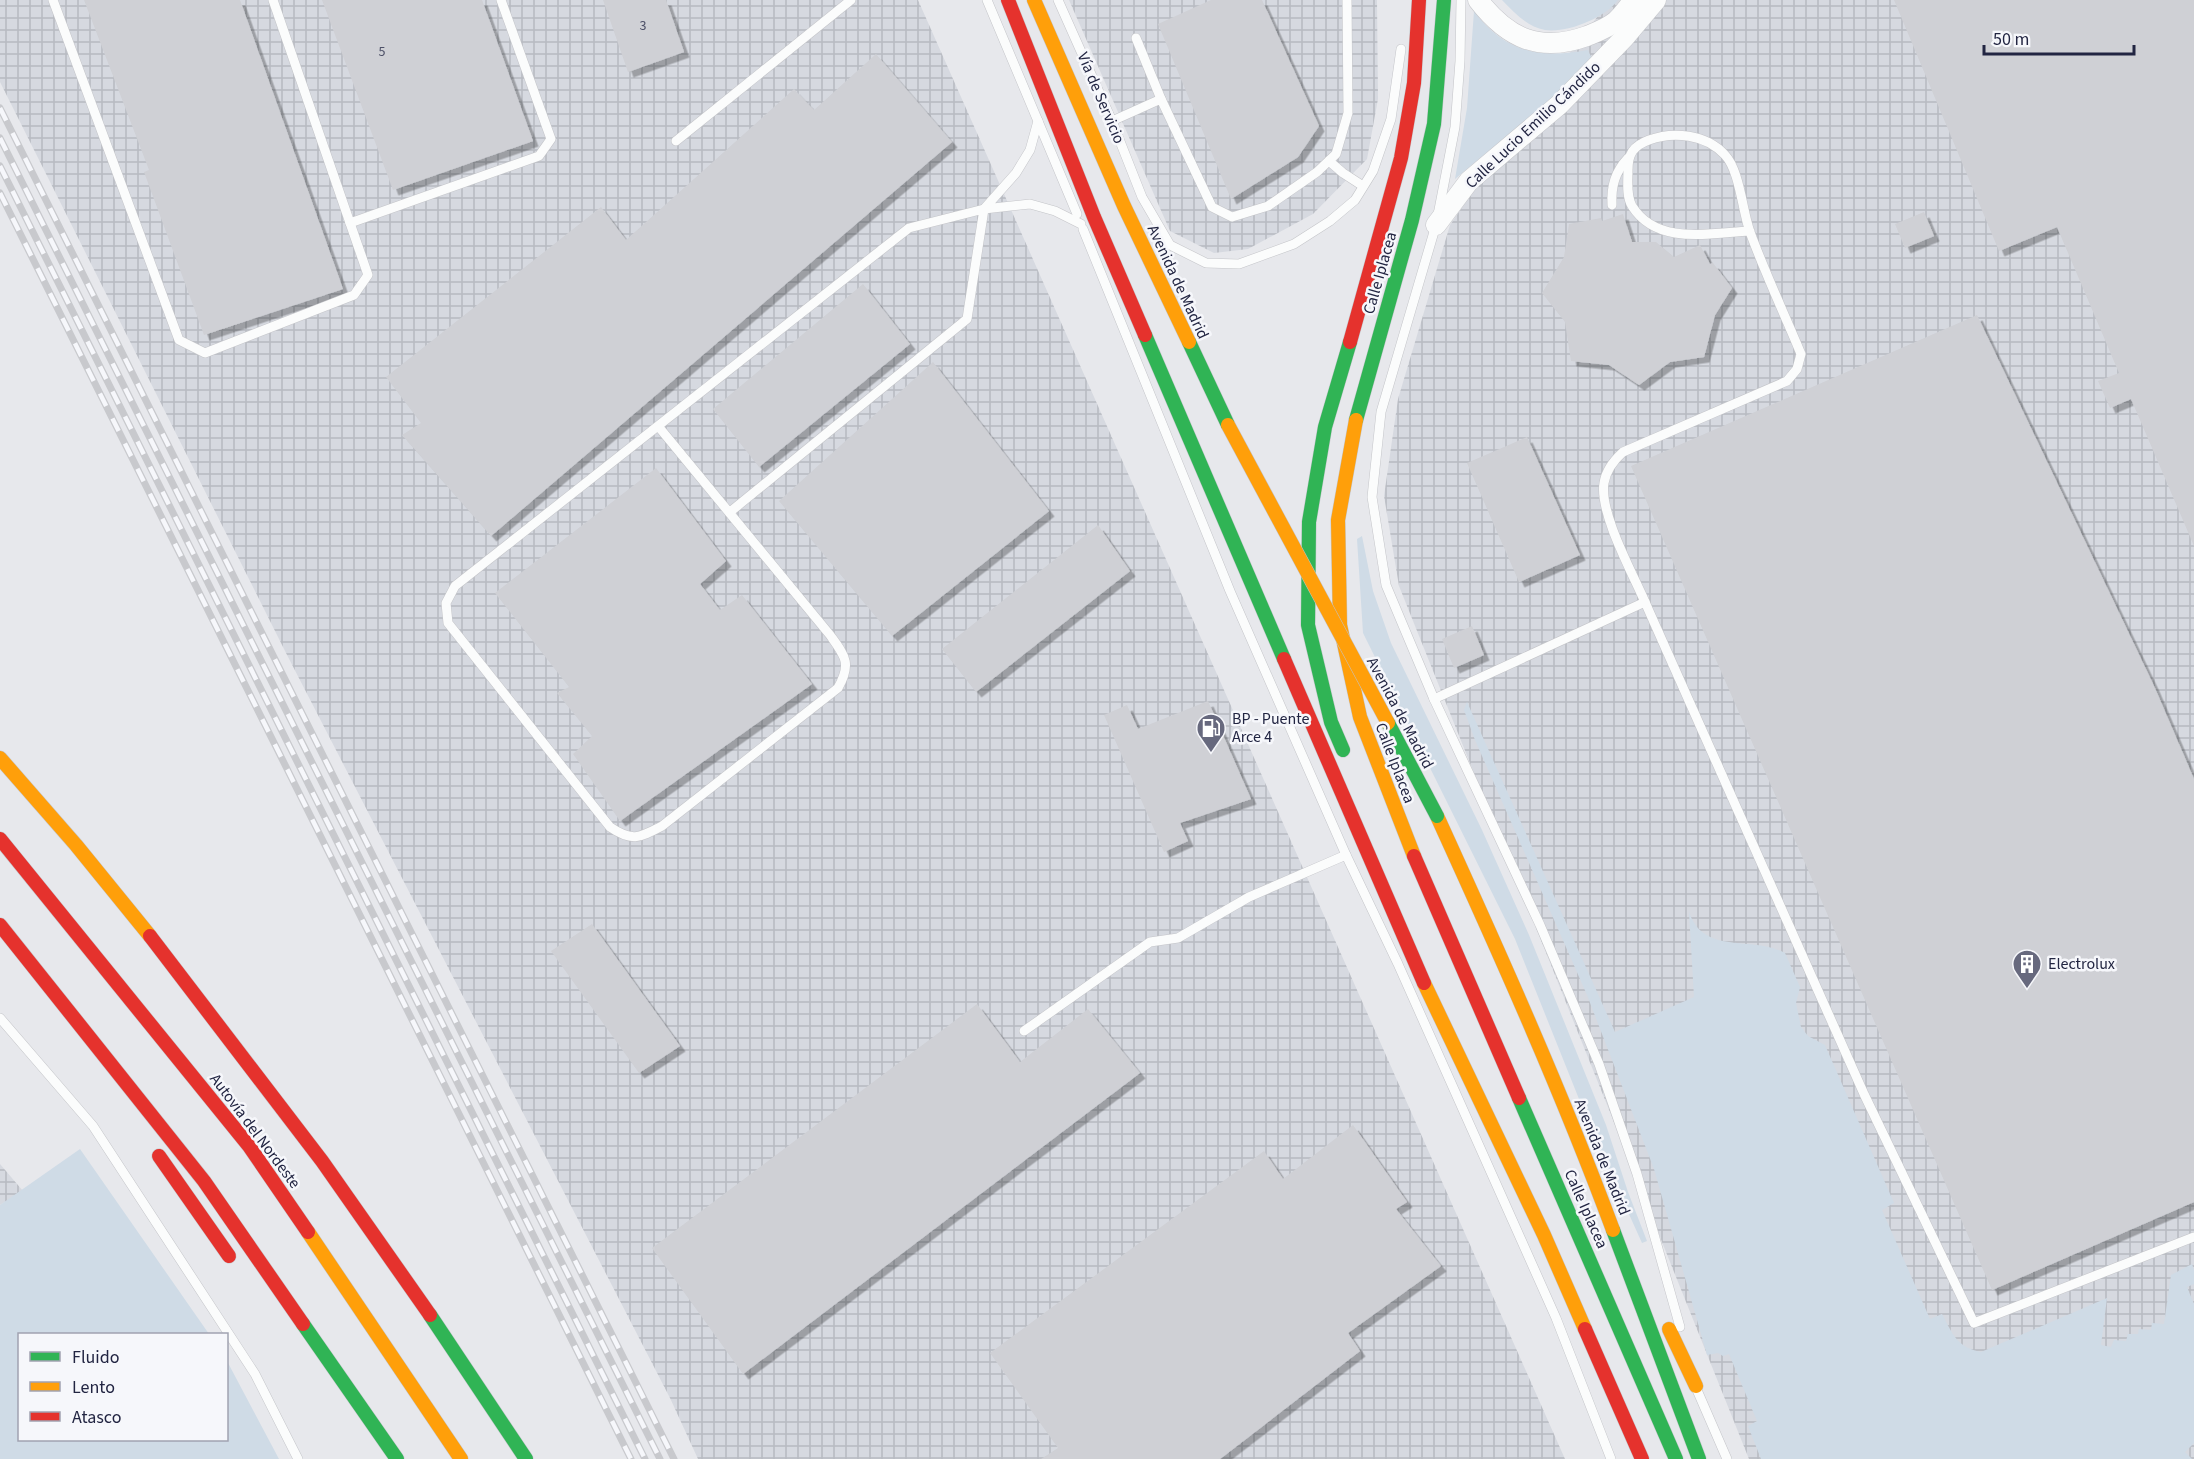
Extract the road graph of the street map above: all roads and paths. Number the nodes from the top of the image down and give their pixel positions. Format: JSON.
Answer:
{"nodes":[{"id":1,"x":53,"y":0,"type":"edge"},
{"id":2,"x":273,"y":0,"type":"edge"},
{"id":3,"x":501,"y":0,"type":"edge"},
{"id":4,"x":851,"y":0,"type":"edge"},
{"id":5,"x":987,"y":0,"type":"edge"},
{"id":6,"x":1008,"y":0,"type":"edge"},
{"id":7,"x":1034,"y":0,"type":"edge"},
{"id":8,"x":1058,"y":0,"type":"edge"},
{"id":9,"x":1347,"y":0,"type":"edge"},
{"id":10,"x":1419,"y":0,"type":"edge"},
{"id":11,"x":1444,"y":0,"type":"edge"},
{"id":12,"x":1461,"y":0,"type":"edge"},
{"id":13,"x":1478,"y":0,"type":"edge"},
{"id":14,"x":1634,"y":0,"type":"edge"},
{"id":15,"x":1656,"y":0,"type":"edge"},
{"id":16,"x":1136,"y":38,"type":"dead end"},
{"id":17,"x":1402,"y":42,"type":"dead end"},
{"id":18,"x":1161,"y":99,"type":"junction"},
{"id":19,"x":1038,"y":121,"type":"junction"},
{"id":20,"x":1112,"y":121,"type":"junction"},
{"id":21,"x":676,"y":141,"type":"dead end"},
{"id":22,"x":1628,"y":158,"type":"junction"},
{"id":23,"x":1329,"y":161,"type":"junction"},
{"id":24,"x":1363,"y":186,"type":"junction"},
{"id":25,"x":1612,"y":205,"type":"dead end"},
{"id":26,"x":984,"y":209,"type":"junction"},
{"id":27,"x":350,"y":223,"type":"junction"},
{"id":28,"x":1081,"y":224,"type":"junction"},
{"id":29,"x":1436,"y":225,"type":"junction"},
{"id":30,"x":1750,"y":231,"type":"junction"},
{"id":31,"x":658,"y":426,"type":"junction"},
{"id":32,"x":730,"y":513,"type":"junction"},
{"id":33,"x":1646,"y":602,"type":"junction"},
{"id":34,"x":1434,"y":699,"type":"junction"},
{"id":35,"x":0,"y":758,"type":"edge"},
{"id":36,"x":1348,"y":765,"type":"dead end"},
{"id":37,"x":0,"y":839,"type":"edge"},
{"id":38,"x":1346,"y":855,"type":"junction"},
{"id":39,"x":0,"y":925,"type":"edge"},
{"id":40,"x":17,"y":946,"type":"junction"},
{"id":41,"x":1446,"y":998,"type":"dead end"},
{"id":42,"x":0,"y":1018,"type":"edge"},
{"id":43,"x":1024,"y":1031,"type":"dead end"},
{"id":44,"x":122,"y":1101,"type":"dead end"},
{"id":45,"x":148,"y":1140,"type":"dead end"},
{"id":46,"x":1589,"y":1165,"type":"junction"},
{"id":47,"x":1544,"y":1235,"type":"junction"},
{"id":48,"x":2194,"y":1237,"type":"edge"},
{"id":49,"x":236,"y":1265,"type":"dead end"},
{"id":50,"x":1647,"y":1280,"type":"dead end"},
{"id":51,"x":1661,"y":1312,"type":"dead end"},
{"id":52,"x":1696,"y":1386,"type":"junction"},
{"id":53,"x":298,"y":1459,"type":"edge"},
{"id":54,"x":397,"y":1459,"type":"edge"},
{"id":55,"x":461,"y":1459,"type":"edge"},
{"id":56,"x":526,"y":1459,"type":"edge"},
{"id":57,"x":1611,"y":1459,"type":"edge"},
{"id":58,"x":1642,"y":1459,"type":"edge"},
{"id":59,"x":1676,"y":1459,"type":"edge"},
{"id":60,"x":1699,"y":1459,"type":"edge"},
{"id":61,"x":1727,"y":1459,"type":"edge"}],
"edges":[{"from":1,"to":27,"type":"lane"},
{"from":2,"to":27,"type":"lane"},
{"from":3,"to":27,"type":"lane"},
{"from":4,"to":21,"type":"lane"},
{"from":5,"to":19,"type":"lane"},
{"from":6,"to":47,"type":"main road"},
{"from":7,"to":46,"type":"main road","name":"Avenida de Madrid","bridge":true},
{"from":8,"to":20,"type":"lane","name":"Vía de Servicio"},
{"from":9,"to":23,"type":"lane"},
{"from":10,"to":36,"type":"main road","name":"Calle Iplacea"},
{"from":11,"to":59,"type":"main road","name":"Calle Iplacea"},
{"from":12,"to":29,"type":"lane"},
{"from":13,"to":14,"type":"street","name":"Calle Lucio Emilio Cándido"},
{"from":15,"to":29,"type":"street","name":"Calle Lucio Emilio Cándido"},
{"from":16,"to":18,"type":"lane"},
{"from":17,"to":24,"type":"lane","name":"Vía de Servicio"},
{"from":18,"to":20,"type":"lane"},
{"from":18,"to":23,"type":"lane"},
{"from":19,"to":26,"type":"lane"},
{"from":19,"to":28,"type":"lane"},
{"from":20,"to":24,"type":"lane","name":"Vía de Servicio"},
{"from":22,"to":25,"type":"lane"},
{"from":22,"to":30,"type":"lane"},
{"from":22,"to":30,"type":"lane"},
{"from":23,"to":24,"type":"lane"},
{"from":26,"to":28,"type":"lane"},
{"from":26,"to":31,"type":"lane"},
{"from":26,"to":32,"type":"lane"},
{"from":28,"to":38,"type":"lane"},
{"from":29,"to":34,"type":"lane"},
{"from":30,"to":33,"type":"lane"},
{"from":31,"to":32,"type":"lane"},
{"from":31,"to":32,"type":"lane"},
{"from":33,"to":34,"type":"lane"},
{"from":33,"to":48,"type":"lane"},
{"from":34,"to":52,"type":"lane"},
{"from":35,"to":56,"type":"main road"},
{"from":37,"to":55,"type":"main road","name":"Autovía del Nordeste"},
{"from":38,"to":43,"type":"lane"},
{"from":38,"to":57,"type":"lane"},
{"from":39,"to":40,"type":"main road"},
{"from":40,"to":44,"type":"main road"},
{"from":40,"to":54,"type":"main road"},
{"from":41,"to":47,"type":"main road"},
{"from":42,"to":53,"type":"lane"},
{"from":45,"to":49,"type":"main road"},
{"from":46,"to":50,"type":"main road"},
{"from":46,"to":60,"type":"main road","name":"Avenida de Madrid"},
{"from":47,"to":58,"type":"main road"},
{"from":51,"to":52,"type":"main road"},
{"from":52,"to":61,"type":"lane"}]}
